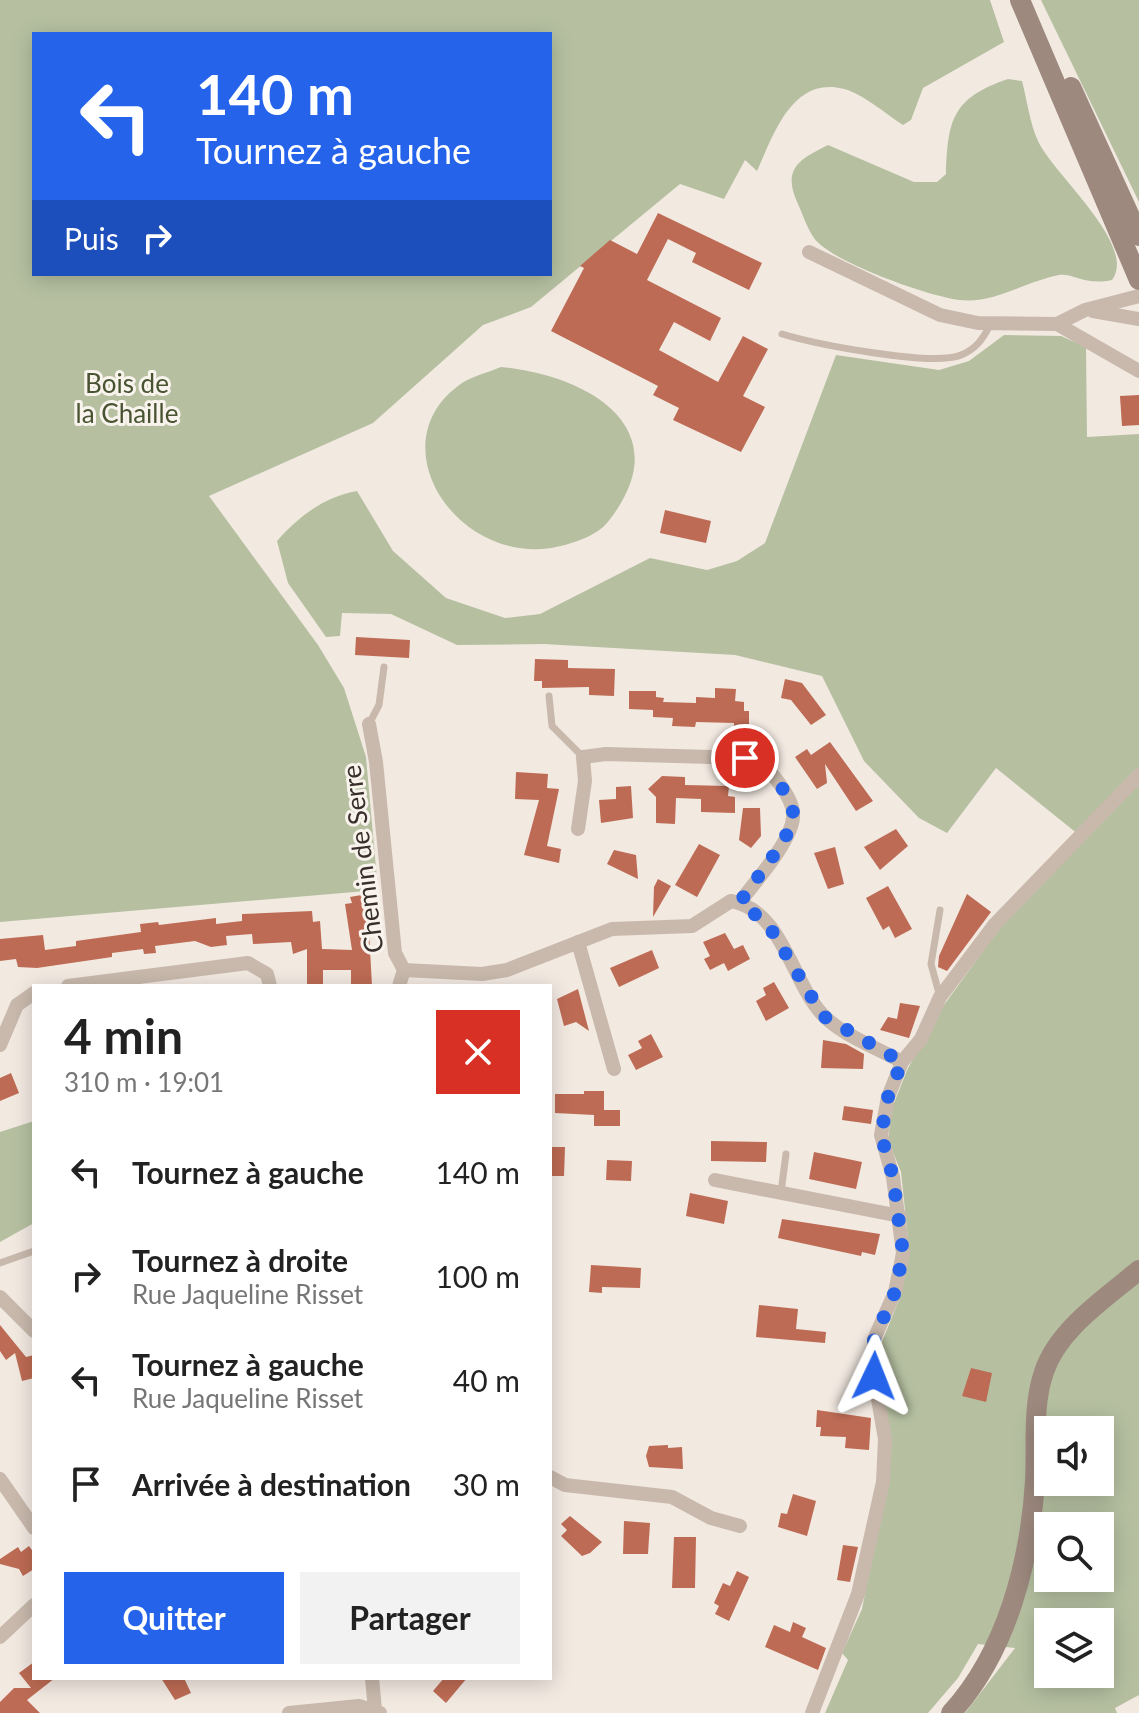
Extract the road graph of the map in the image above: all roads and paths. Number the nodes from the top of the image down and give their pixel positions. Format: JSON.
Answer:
{"nodes":[{"id":1,"x":1020,"y":0,"type":"edge"},
{"id":2,"x":1029,"y":0,"type":"edge"},
{"id":3,"x":1139,"y":236,"type":"edge"},
{"id":4,"x":809,"y":252,"type":"dead end"},
{"id":5,"x":1139,"y":280,"type":"edge"},
{"id":6,"x":1139,"y":296,"type":"edge"},
{"id":7,"x":1085,"y":310,"type":"junction"},
{"id":8,"x":1139,"y":319,"type":"edge"},
{"id":9,"x":991,"y":323,"type":"junction"},
{"id":10,"x":1057,"y":324,"type":"junction"},
{"id":11,"x":782,"y":334,"type":"dead end"},
{"id":12,"x":1139,"y":371,"type":"edge"},
{"id":13,"x":384,"y":667,"type":"dead end"},
{"id":14,"x":549,"y":696,"type":"dead end"},
{"id":15,"x":369,"y":724,"type":"joint"},
{"id":16,"x":583,"y":757,"type":"junction"},
{"id":17,"x":1139,"y":775,"type":"edge"},
{"id":18,"x":578,"y":829,"type":"dead end"},
{"id":19,"x":740,"y":902,"type":"junction"},
{"id":20,"x":940,"y":910,"type":"dead end"},
{"id":21,"x":578,"y":942,"type":"junction"},
{"id":22,"x":404,"y":970,"type":"junction"},
{"id":23,"x":84,"y":984,"type":"edge"},
{"id":24,"x":270,"y":984,"type":"edge"},
{"id":25,"x":400,"y":984,"type":"edge"},
{"id":26,"x":32,"y":994,"type":"edge"},
{"id":27,"x":940,"y":997,"type":"junction"},
{"id":28,"x":0,"y":1045,"type":"edge"},
{"id":29,"x":902,"y":1062,"type":"junction"},
{"id":30,"x":614,"y":1069,"type":"dead end"},
{"id":31,"x":786,"y":1154,"type":"dead end"},
{"id":32,"x":715,"y":1180,"type":"dead end"},
{"id":33,"x":781,"y":1192,"type":"junction"},
{"id":34,"x":900,"y":1216,"type":"junction"},
{"id":35,"x":32,"y":1252,"type":"edge"},
{"id":36,"x":0,"y":1263,"type":"edge"},
{"id":37,"x":1139,"y":1270,"type":"edge"},
{"id":38,"x":0,"y":1297,"type":"edge"},
{"id":39,"x":32,"y":1329,"type":"edge"},
{"id":40,"x":552,"y":1478,"type":"edge"},
{"id":41,"x":0,"y":1479,"type":"edge"},
{"id":42,"x":32,"y":1525,"type":"edge"},
{"id":43,"x":740,"y":1526,"type":"dead end"},
{"id":44,"x":32,"y":1607,"type":"edge"},
{"id":45,"x":0,"y":1637,"type":"edge"},
{"id":46,"x":372,"y":1680,"type":"edge"},
{"id":47,"x":378,"y":1712,"type":"edge"},
{"id":48,"x":289,"y":1713,"type":"edge"},
{"id":49,"x":812,"y":1713,"type":"edge"},
{"id":50,"x":951,"y":1713,"type":"edge"}],
"edges":[{"from":1,"to":5,"type":"main road"},
{"from":2,"to":3,"type":"main road"},
{"from":4,"to":9,"type":"street"},
{"from":6,"to":7,"type":"street"},
{"from":7,"to":8,"type":"street"},
{"from":7,"to":10,"type":"street"},
{"from":9,"to":10,"type":"street"},
{"from":9,"to":11,"type":"lane"},
{"from":10,"to":12,"type":"street"},
{"from":13,"to":15,"type":"lane"},
{"from":14,"to":16,"type":"lane"},
{"from":15,"to":22,"type":"street","name":"Chemin de Serre"},
{"from":16,"to":18,"type":"street"},
{"from":16,"to":19,"type":"street"},
{"from":17,"to":27,"type":"street"},
{"from":19,"to":21,"type":"street"},
{"from":19,"to":29,"type":"street"},
{"from":20,"to":27,"type":"lane"},
{"from":21,"to":22,"type":"street"},
{"from":21,"to":30,"type":"street"},
{"from":22,"to":25,"type":"street","name":"Chemin de Serre"},
{"from":23,"to":24,"type":"street"},
{"from":26,"to":28,"type":"street"},
{"from":27,"to":29,"type":"street"},
{"from":29,"to":34,"type":"street"},
{"from":31,"to":33,"type":"lane"},
{"from":32,"to":33,"type":"street"},
{"from":33,"to":34,"type":"street"},
{"from":34,"to":49,"type":"street"},
{"from":35,"to":36,"type":"lane"},
{"from":37,"to":50,"type":"main road"},
{"from":38,"to":39,"type":"street"},
{"from":40,"to":43,"type":"street"},
{"from":41,"to":42,"type":"street"},
{"from":44,"to":45,"type":"street"},
{"from":46,"to":47,"type":"street"},
{"from":47,"to":48,"type":"street"}]}
